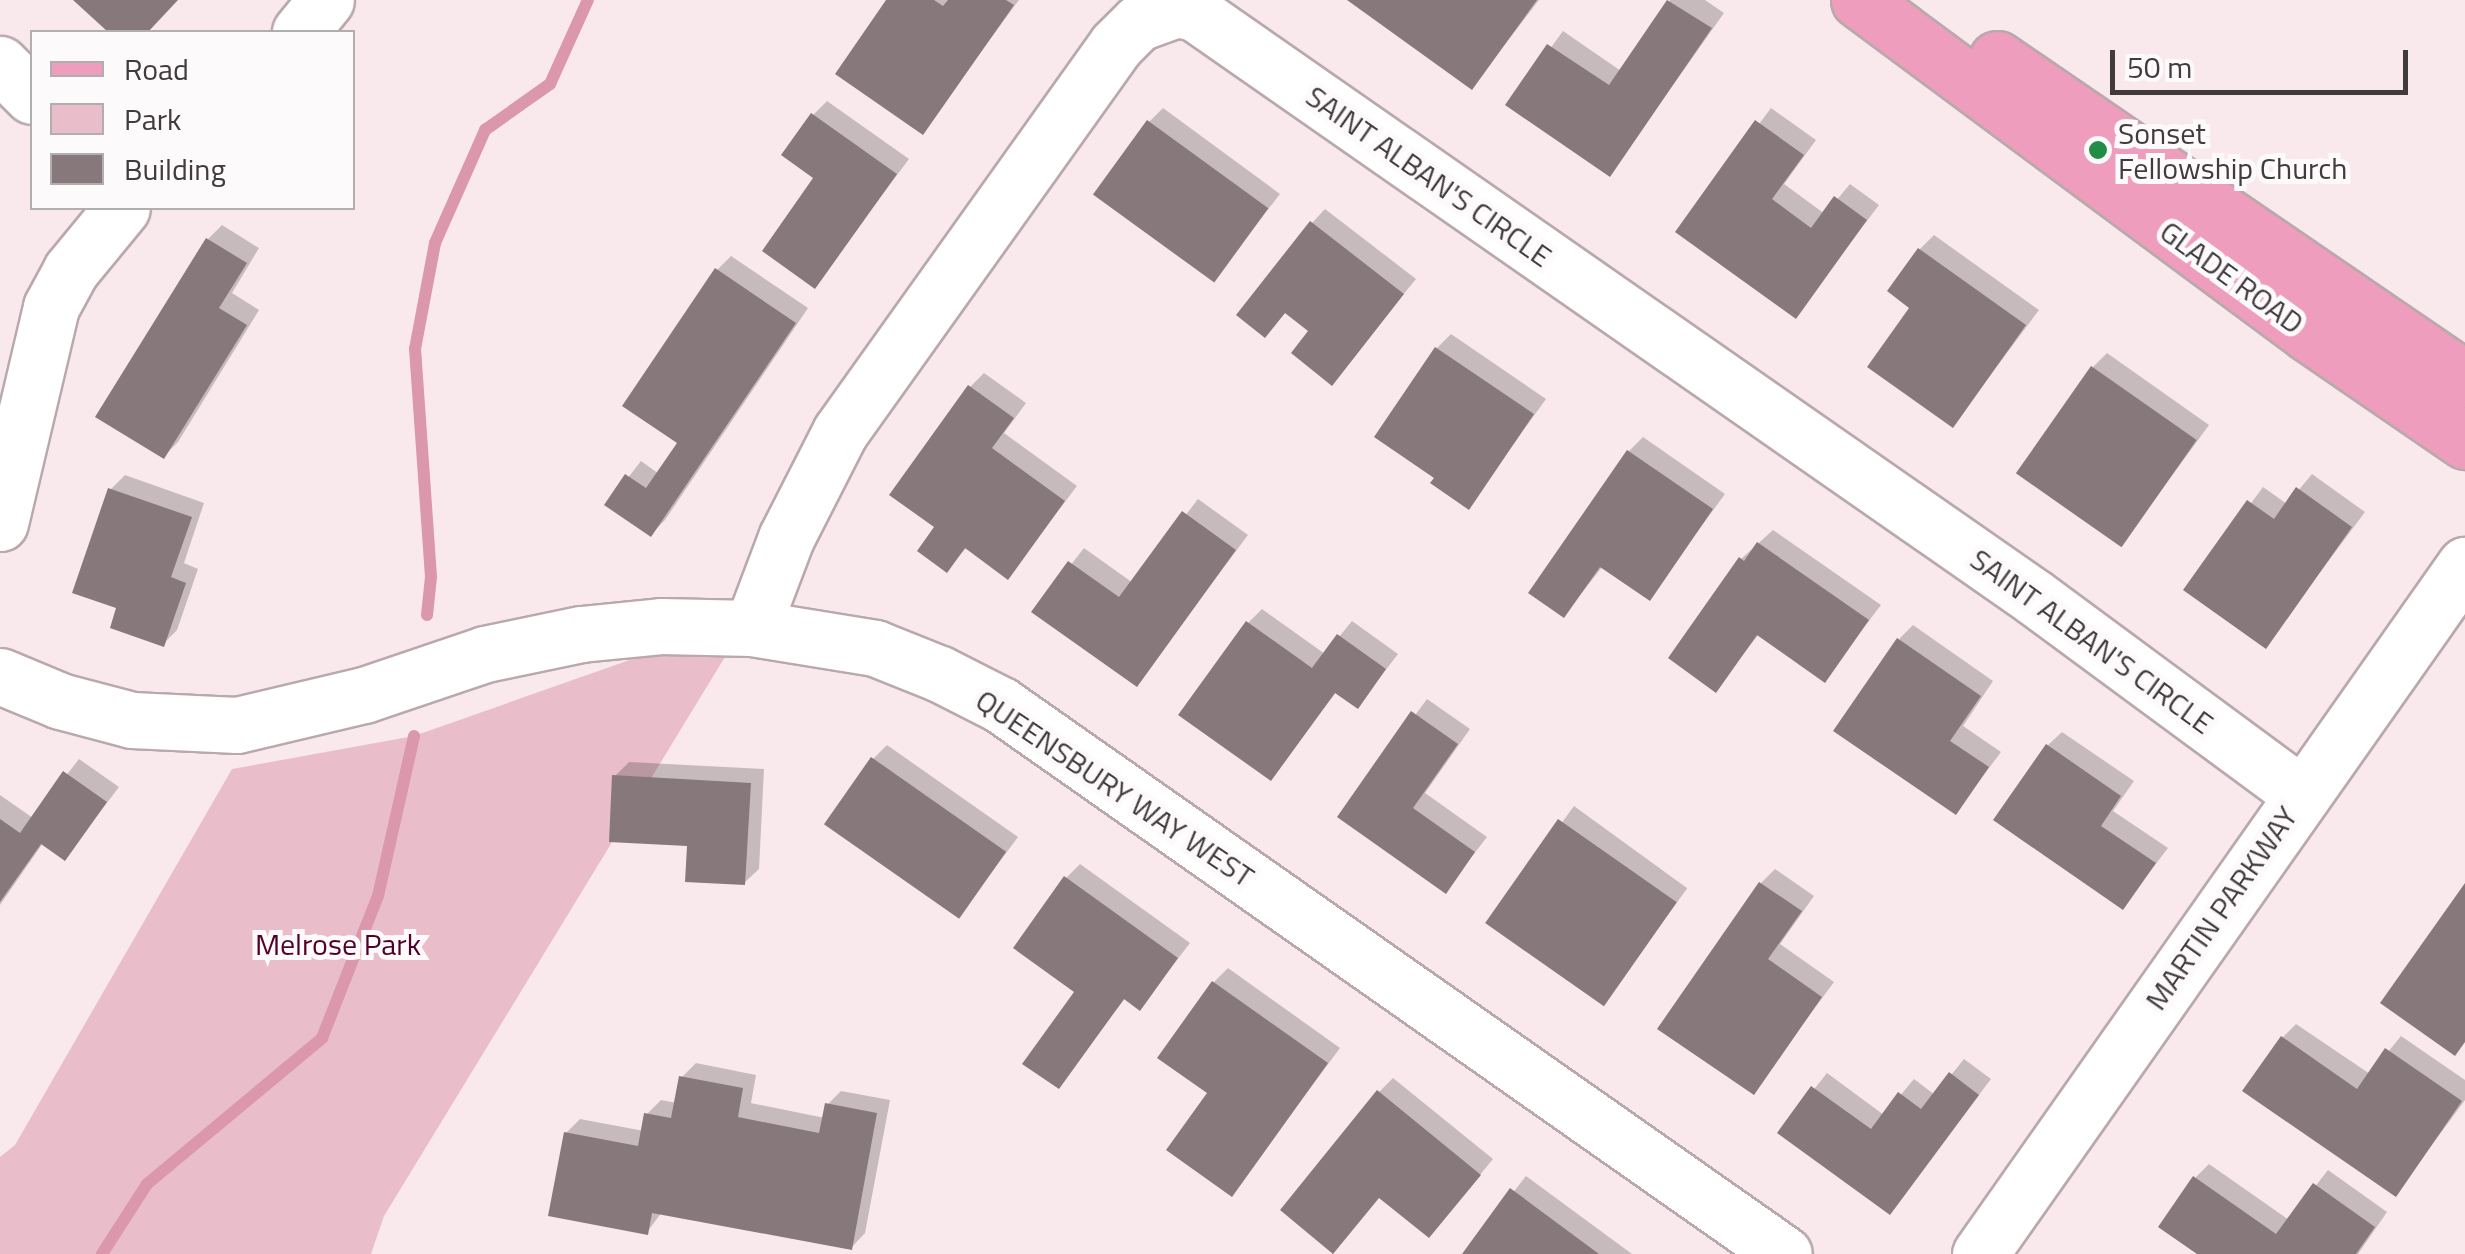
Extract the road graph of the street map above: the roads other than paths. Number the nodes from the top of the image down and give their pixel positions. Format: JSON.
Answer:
{"nodes":[{"id":1,"x":326,"y":0,"type":"edge"},
{"id":2,"x":1859,"y":0,"type":"edge"},
{"id":3,"x":1911,"y":0,"type":"edge"},
{"id":4,"x":302,"y":30,"type":"edge"},
{"id":5,"x":0,"y":64,"type":"edge"},
{"id":6,"x":30,"y":94,"type":"edge"},
{"id":7,"x":120,"y":210,"type":"edge"},
{"id":8,"x":2465,"y":379,"type":"edge"},
{"id":9,"x":2465,"y":441,"type":"edge"},
{"id":10,"x":0,"y":523,"type":"edge"},
{"id":11,"x":2465,"y":565,"type":"edge"},
{"id":12,"x":752,"y":628,"type":"junction"},
{"id":13,"x":0,"y":676,"type":"edge"},
{"id":14,"x":2300,"y":794,"type":"junction"},
{"id":15,"x":1784,"y":1254,"type":"edge"},
{"id":16,"x":1980,"y":1254,"type":"edge"}],
"edges":[{"from":1,"to":4,"type":"street"},
{"from":2,"to":9,"type":"main road","name":"GLADE ROAD"},
{"from":3,"to":8,"type":"main road","name":"GLADE ROAD"},
{"from":5,"to":6,"type":"street"},
{"from":7,"to":10,"type":"street"},
{"from":11,"to":14,"type":"street","name":"MARTIN PARKWAY"},
{"from":12,"to":13,"type":"street","name":"QUEENSBURY WAY WEST"},
{"from":12,"to":14,"type":"street","name":"SAINT ALBAN'S CIRCLE"},
{"from":12,"to":15,"type":"street","name":"QUEENSBURY WAY WEST"},
{"from":14,"to":16,"type":"street","name":"MARTIN PARKWAY"}]}
